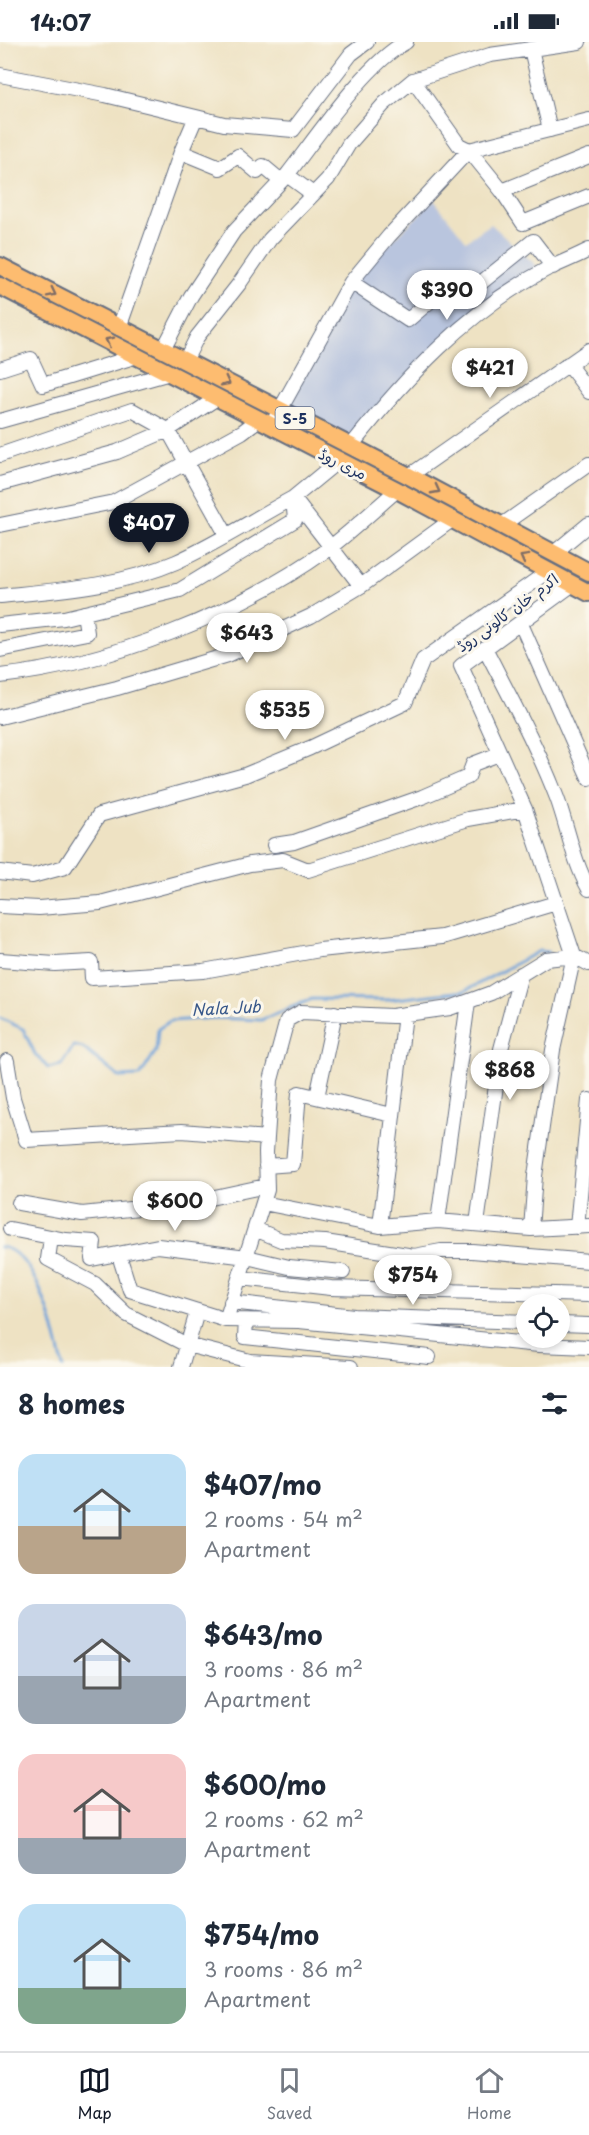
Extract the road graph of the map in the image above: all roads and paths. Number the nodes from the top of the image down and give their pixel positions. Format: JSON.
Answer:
{"nodes":[{"id":1,"x":367,"y":42,"type":"edge"},
{"id":2,"x":406,"y":42,"type":"edge"},
{"id":3,"x":579,"y":42,"type":"edge"},
{"id":4,"x":531,"y":49,"type":"junction"},
{"id":5,"x":0,"y":75,"type":"edge"},
{"id":6,"x":413,"y":80,"type":"junction"},
{"id":7,"x":196,"y":117,"type":"junction"},
{"id":8,"x":589,"y":120,"type":"edge"},
{"id":9,"x":550,"y":130,"type":"junction"},
{"id":10,"x":469,"y":150,"type":"junction"},
{"id":11,"x":181,"y":152,"type":"junction"},
{"id":12,"x":589,"y":156,"type":"edge"},
{"id":13,"x":284,"y":178,"type":"junction"},
{"id":14,"x":502,"y":191,"type":"junction"},
{"id":15,"x":313,"y":194,"type":"junction"},
{"id":16,"x":589,"y":196,"type":"edge"},
{"id":17,"x":589,"y":250,"type":"edge"},
{"id":18,"x":0,"y":266,"type":"edge"},
{"id":19,"x":553,"y":267,"type":"junction"},
{"id":20,"x":351,"y":282,"type":"junction"},
{"id":21,"x":0,"y":286,"type":"edge"},
{"id":22,"x":119,"y":328,"type":"junction"},
{"id":23,"x":163,"y":350,"type":"junction"},
{"id":24,"x":589,"y":350,"type":"edge"},
{"id":25,"x":137,"y":356,"type":"junction"},
{"id":26,"x":186,"y":361,"type":"junction"},
{"id":27,"x":568,"y":364,"type":"junction"},
{"id":28,"x":0,"y":369,"type":"edge"},
{"id":29,"x":170,"y":373,"type":"junction"},
{"id":30,"x":589,"y":392,"type":"edge"},
{"id":31,"x":217,"y":398,"type":"junction"},
{"id":32,"x":280,"y":409,"type":"junction"},
{"id":33,"x":0,"y":421,"type":"edge"},
{"id":34,"x":265,"y":423,"type":"junction"},
{"id":35,"x":168,"y":430,"type":"junction"},
{"id":36,"x":351,"y":446,"type":"junction"},
{"id":37,"x":0,"y":455,"type":"edge"},
{"id":38,"x":338,"y":461,"type":"junction"},
{"id":39,"x":187,"y":462,"type":"junction"},
{"id":40,"x":589,"y":464,"type":"edge"},
{"id":41,"x":410,"y":476,"type":"junction"},
{"id":42,"x":0,"y":484,"type":"edge"},
{"id":43,"x":397,"y":489,"type":"junction"},
{"id":44,"x":293,"y":498,"type":"junction"},
{"id":45,"x":453,"y":519,"type":"junction"},
{"id":46,"x":589,"y":524,"type":"edge"},
{"id":47,"x":0,"y":525,"type":"edge"},
{"id":48,"x":502,"y":525,"type":"junction"},
{"id":49,"x":226,"y":534,"type":"junction"},
{"id":50,"x":330,"y":548,"type":"junction"},
{"id":51,"x":554,"y":553,"type":"junction"},
{"id":52,"x":549,"y":572,"type":"junction"},
{"id":53,"x":589,"y":572,"type":"edge"},
{"id":54,"x":573,"y":584,"type":"junction"},
{"id":55,"x":361,"y":586,"type":"junction"},
{"id":56,"x":589,"y":593,"type":"edge"},
{"id":57,"x":0,"y":596,"type":"edge"},
{"id":58,"x":84,"y":613,"type":"junction"},
{"id":59,"x":521,"y":624,"type":"junction"},
{"id":60,"x":0,"y":625,"type":"edge"},
{"id":61,"x":485,"y":648,"type":"junction"},
{"id":62,"x":0,"y":650,"type":"edge"},
{"id":63,"x":0,"y":676,"type":"edge"},
{"id":64,"x":0,"y":717,"type":"edge"},
{"id":65,"x":499,"y":754,"type":"junction"},
{"id":66,"x":589,"y":778,"type":"edge"},
{"id":67,"x":525,"y":809,"type":"junction"},
{"id":68,"x":274,"y":845,"type":"dead end"},
{"id":69,"x":0,"y":872,"type":"edge"},
{"id":70,"x":589,"y":889,"type":"edge"},
{"id":71,"x":556,"y":903,"type":"junction"},
{"id":72,"x":0,"y":906,"type":"edge"},
{"id":73,"x":574,"y":956,"type":"junction"},
{"id":74,"x":0,"y":960,"type":"edge"},
{"id":75,"x":589,"y":964,"type":"edge"},
{"id":76,"x":521,"y":975,"type":"junction"},
{"id":77,"x":468,"y":1002,"type":"junction"},
{"id":78,"x":335,"y":1013,"type":"junction"},
{"id":79,"x":405,"y":1014,"type":"junction"},
{"id":80,"x":7,"y":1061,"type":"dead end"},
{"id":81,"x":317,"y":1097,"type":"junction"},
{"id":82,"x":589,"y":1100,"type":"edge"},
{"id":83,"x":392,"y":1115,"type":"junction"},
{"id":84,"x":267,"y":1138,"type":"junction"},
{"id":85,"x":266,"y":1166,"type":"junction"},
{"id":86,"x":266,"y":1186,"type":"junction"},
{"id":87,"x":19,"y":1203,"type":"dead end"},
{"id":88,"x":263,"y":1203,"type":"junction"},
{"id":89,"x":438,"y":1221,"type":"junction"},
{"id":90,"x":477,"y":1224,"type":"junction"},
{"id":91,"x":380,"y":1226,"type":"junction"},
{"id":92,"x":583,"y":1226,"type":"edge"},
{"id":93,"x":10,"y":1229,"type":"dead end"},
{"id":94,"x":255,"y":1229,"type":"junction"},
{"id":95,"x":531,"y":1229,"type":"junction"},
{"id":96,"x":51,"y":1238,"type":"junction"},
{"id":97,"x":119,"y":1255,"type":"junction"},
{"id":98,"x":247,"y":1257,"type":"junction"},
{"id":99,"x":589,"y":1261,"type":"edge"},
{"id":100,"x":343,"y":1272,"type":"dead end"},
{"id":101,"x":240,"y":1278,"type":"junction"},
{"id":102,"x":589,"y":1295,"type":"edge"},
{"id":103,"x":231,"y":1302,"type":"junction"},
{"id":104,"x":197,"y":1312,"type":"junction"},
{"id":105,"x":226,"y":1320,"type":"junction"},
{"id":106,"x":246,"y":1321,"type":"junction"},
{"id":107,"x":516,"y":1322,"type":"edge"},
{"id":108,"x":570,"y":1324,"type":"edge"},
{"id":109,"x":589,"y":1325,"type":"edge"},
{"id":110,"x":187,"y":1345,"type":"junction"},
{"id":111,"x":589,"y":1347,"type":"edge"},
{"id":112,"x":429,"y":1357,"type":"dead end"},
{"id":113,"x":181,"y":1367,"type":"edge"},
{"id":114,"x":351,"y":1367,"type":"edge"}],
"edges":[{"from":1,"to":7,"type":"street"},
{"from":2,"to":13,"type":"street"},
{"from":3,"to":4,"type":"street"},
{"from":4,"to":6,"type":"street"},
{"from":4,"to":9,"type":"street"},
{"from":5,"to":7,"type":"street"},
{"from":6,"to":10,"type":"street"},
{"from":6,"to":15,"type":"street"},
{"from":7,"to":11,"type":"street"},
{"from":8,"to":9,"type":"street"},
{"from":9,"to":10,"type":"street"},
{"from":10,"to":14,"type":"street"},
{"from":10,"to":20,"type":"street"},
{"from":11,"to":13,"type":"street"},
{"from":11,"to":22,"type":"street"},
{"from":12,"to":14,"type":"street"},
{"from":13,"to":15,"type":"street"},
{"from":13,"to":23,"type":"street"},
{"from":14,"to":16,"type":"street"},
{"from":15,"to":26,"type":"street"},
{"from":17,"to":19,"type":"street"},
{"from":18,"to":22,"type":"main road","name":"مری روڈ","number":"S-5","one_way":true},
{"from":19,"to":20,"type":"street"},
{"from":19,"to":36,"type":"street"},
{"from":20,"to":32,"type":"street"},
{"from":25,"to":21,"type":"main road","name":"مری روڈ","number":"S-5","one_way":true},
{"from":22,"to":23,"type":"main road","name":"مری روڈ","number":"S-5"},
{"from":23,"to":26,"type":"main road","name":"مری روڈ","number":"S-5"},
{"from":24,"to":27,"type":"street"},
{"from":25,"to":28,"type":"street"},
{"from":25,"to":29,"type":"main road","name":"مری روڈ","number":"S-5"},
{"from":26,"to":32,"type":"main road","name":"مری روڈ","number":"S-5","one_way":true},
{"from":27,"to":30,"type":"street"},
{"from":27,"to":41,"type":"street"},
{"from":29,"to":31,"type":"main road","name":"مری روڈ","number":"S-5"},
{"from":29,"to":33,"type":"street"},
{"from":31,"to":34,"type":"main road","name":"مری روڈ","number":"S-5"},
{"from":31,"to":35,"type":"street"},
{"from":32,"to":34,"type":"street"},
{"from":32,"to":36,"type":"main road","name":"مری روڈ","number":"S-5"},
{"from":34,"to":38,"type":"main road","name":"مری روڈ","number":"S-5"},
{"from":34,"to":39,"type":"street"},
{"from":35,"to":37,"type":"street"},
{"from":35,"to":39,"type":"street"},
{"from":35,"to":42,"type":"street"},
{"from":36,"to":41,"type":"main road","name":"مری روڈ","number":"S-5"},
{"from":38,"to":43,"type":"main road","name":"مری روڈ","number":"S-5"},
{"from":38,"to":44,"type":"street"},
{"from":39,"to":47,"type":"street"},
{"from":39,"to":49,"type":"street"},
{"from":40,"to":48,"type":"street"},
{"from":41,"to":48,"type":"main road","name":"مری روڈ","number":"S-5","one_way":true},
{"from":43,"to":45,"type":"main road","name":"مری روڈ","number":"S-5"},
{"from":43,"to":50,"type":"street"},
{"from":44,"to":49,"type":"street"},
{"from":44,"to":50,"type":"street"},
{"from":44,"to":58,"type":"street"},
{"from":52,"to":45,"type":"main road","name":"مری روڈ","number":"S-5","one_way":true},
{"from":45,"to":55,"type":"street"},
{"from":46,"to":51,"type":"street"},
{"from":48,"to":51,"type":"main road","name":"مری روڈ","number":"S-5"},
{"from":49,"to":57,"type":"street"},
{"from":50,"to":55,"type":"street"},
{"from":50,"to":63,"type":"street"},
{"from":51,"to":53,"type":"main road","name":"مری روڈ","number":"S-5"},
{"from":52,"to":54,"type":"main road","name":"مری روڈ","number":"S-5"},
{"from":52,"to":69,"type":"street"},
{"from":54,"to":56,"type":"main road","name":"مری روڈ","number":"S-5"},
{"from":54,"to":59,"type":"street","name":"اکرم خان کالونی روڈ"},
{"from":55,"to":64,"type":"street"},
{"from":58,"to":60,"type":"street"},
{"from":58,"to":62,"type":"street"},
{"from":59,"to":61,"type":"street","name":"اکرم خان کالونی روڈ"},
{"from":59,"to":66,"type":"street"},
{"from":61,"to":65,"type":"street","name":"اکرم خان کالونی روڈ"},
{"from":61,"to":70,"type":"street"},
{"from":65,"to":67,"type":"street"},
{"from":65,"to":68,"type":"street"},
{"from":67,"to":71,"type":"street"},
{"from":67,"to":72,"type":"street"},
{"from":71,"to":73,"type":"street"},
{"from":71,"to":74,"type":"street"},
{"from":73,"to":75,"type":"street"},
{"from":73,"to":76,"type":"street"},
{"from":73,"to":95,"type":"street"},
{"from":76,"to":77,"type":"street"},
{"from":76,"to":90,"type":"street"},
{"from":77,"to":79,"type":"street"},
{"from":77,"to":89,"type":"street"},
{"from":78,"to":79,"type":"street"},
{"from":78,"to":81,"type":"street"},
{"from":78,"to":84,"type":"street"},
{"from":79,"to":83,"type":"street"},
{"from":80,"to":84,"type":"street"},
{"from":81,"to":83,"type":"street"},
{"from":81,"to":85,"type":"street"},
{"from":82,"to":92,"type":"street"},
{"from":83,"to":91,"type":"street"},
{"from":84,"to":85,"type":"street"},
{"from":85,"to":86,"type":"street"},
{"from":86,"to":87,"type":"street"},
{"from":86,"to":88,"type":"street"},
{"from":88,"to":91,"type":"street"},
{"from":88,"to":94,"type":"street"},
{"from":89,"to":90,"type":"street"},
{"from":89,"to":91,"type":"street"},
{"from":90,"to":95,"type":"street"},
{"from":92,"to":95,"type":"street"},
{"from":93,"to":96,"type":"street"},
{"from":94,"to":98,"type":"street"},
{"from":94,"to":99,"type":"street"},
{"from":96,"to":97,"type":"street"},
{"from":96,"to":110,"type":"street"},
{"from":97,"to":98,"type":"street"},
{"from":97,"to":104,"type":"street"},
{"from":98,"to":100,"type":"street"},
{"from":98,"to":101,"type":"street"},
{"from":101,"to":102,"type":"street"},
{"from":101,"to":103,"type":"street"},
{"from":103,"to":105,"type":"street"},
{"from":103,"to":107,"type":"street"},
{"from":104,"to":105,"type":"street"},
{"from":104,"to":110,"type":"street"},
{"from":105,"to":106,"type":"street"},
{"from":106,"to":111,"type":"street"},
{"from":106,"to":112,"type":"street"},
{"from":108,"to":109,"type":"street"},
{"from":110,"to":113,"type":"street"},
{"from":110,"to":114,"type":"street"}]}
